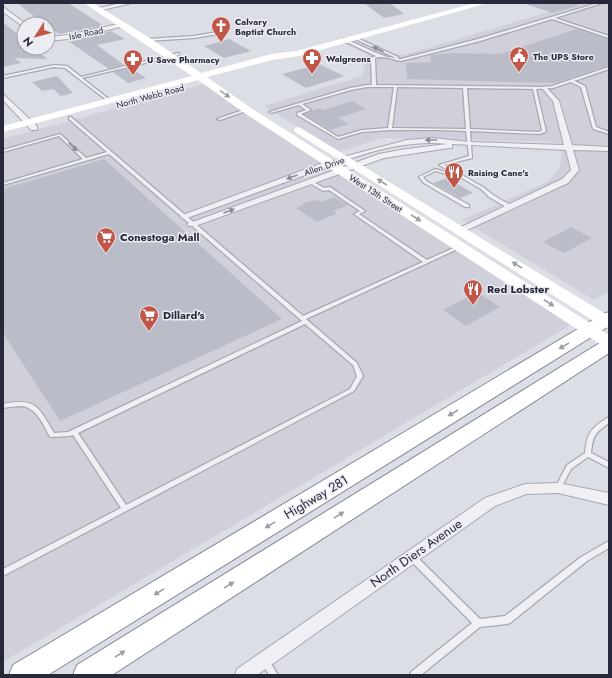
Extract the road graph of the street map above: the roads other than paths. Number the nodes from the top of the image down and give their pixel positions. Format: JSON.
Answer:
{"nodes":[{"id":1,"x":88,"y":3,"type":"edge"},
{"id":2,"x":129,"y":3,"type":"edge"},
{"id":3,"x":484,"y":3,"type":"edge"},
{"id":4,"x":601,"y":3,"type":"edge"},
{"id":5,"x":3,"y":9,"type":"edge"},
{"id":6,"x":98,"y":9,"type":"junction"},
{"id":7,"x":552,"y":18,"type":"junction"},
{"id":8,"x":16,"y":19,"type":"edge"},
{"id":9,"x":123,"y":25,"type":"junction"},
{"id":10,"x":223,"y":32,"type":"dead end"},
{"id":11,"x":609,"y":37,"type":"edge"},
{"id":12,"x":56,"y":38,"type":"edge"},
{"id":13,"x":350,"y":39,"type":"junction"},
{"id":14,"x":147,"y":40,"type":"junction"},
{"id":15,"x":174,"y":55,"type":"junction"},
{"id":16,"x":378,"y":56,"type":"junction"},
{"id":17,"x":401,"y":60,"type":"junction"},
{"id":18,"x":609,"y":68,"type":"edge"},
{"id":19,"x":3,"y":77,"type":"edge"},
{"id":20,"x":209,"y":77,"type":"junction"},
{"id":21,"x":80,"y":78,"type":"junction"},
{"id":22,"x":571,"y":81,"type":"junction"},
{"id":23,"x":374,"y":86,"type":"junction"},
{"id":24,"x":396,"y":86,"type":"junction"},
{"id":25,"x":465,"y":87,"type":"junction"},
{"id":26,"x":534,"y":88,"type":"junction"},
{"id":27,"x":544,"y":88,"type":"junction"},
{"id":28,"x":3,"y":96,"type":"edge"},
{"id":29,"x":109,"y":101,"type":"junction"},
{"id":30,"x":299,"y":104,"type":"junction"},
{"id":31,"x":248,"y":110,"type":"junction"},
{"id":32,"x":271,"y":112,"type":"junction"},
{"id":33,"x":70,"y":118,"type":"junction"},
{"id":34,"x":219,"y":119,"type":"dead end"},
{"id":35,"x":31,"y":125,"type":"junction"},
{"id":36,"x":3,"y":129,"type":"edge"},
{"id":37,"x":390,"y":129,"type":"junction"},
{"id":38,"x":468,"y":130,"type":"junction"},
{"id":39,"x":609,"y":133,"type":"edge"},
{"id":40,"x":3,"y":136,"type":"edge"},
{"id":41,"x":469,"y":144,"type":"junction"},
{"id":42,"x":569,"y":148,"type":"junction"},
{"id":43,"x":609,"y":149,"type":"edge"},
{"id":44,"x":3,"y":151,"type":"edge"},
{"id":45,"x":110,"y":152,"type":"junction"},
{"id":46,"x":85,"y":159,"type":"junction"},
{"id":47,"x":331,"y":163,"type":"junction"},
{"id":48,"x":348,"y":165,"type":"junction"},
{"id":49,"x":311,"y":182,"type":"junction"},
{"id":50,"x":3,"y":184,"type":"edge"},
{"id":51,"x":491,"y":196,"type":"junction"},
{"id":52,"x":467,"y":206,"type":"dead end"},
{"id":53,"x":510,"y":207,"type":"junction"},
{"id":54,"x":184,"y":216,"type":"junction"},
{"id":55,"x":192,"y":224,"type":"junction"},
{"id":56,"x":460,"y":230,"type":"junction"},
{"id":57,"x":461,"y":247,"type":"junction"},
{"id":58,"x":427,"y":262,"type":"junction"},
{"id":59,"x":303,"y":320,"type":"junction"},
{"id":60,"x":604,"y":327,"type":"edge"},
{"id":61,"x":609,"y":345,"type":"edge"},
{"id":62,"x":3,"y":406,"type":"edge"},
{"id":63,"x":609,"y":420,"type":"edge"},
{"id":64,"x":74,"y":432,"type":"junction"},
{"id":65,"x":588,"y":454,"type":"junction"},
{"id":66,"x":609,"y":465,"type":"edge"},
{"id":67,"x":558,"y":488,"type":"junction"},
{"id":68,"x":609,"y":500,"type":"edge"},
{"id":69,"x":125,"y":509,"type":"junction"},
{"id":70,"x":609,"y":544,"type":"edge"},
{"id":71,"x":411,"y":556,"type":"junction"},
{"id":72,"x":3,"y":573,"type":"edge"},
{"id":73,"x":478,"y":623,"type":"junction"},
{"id":74,"x":264,"y":660,"type":"junction"},
{"id":75,"x":23,"y":675,"type":"edge"},
{"id":76,"x":87,"y":675,"type":"edge"},
{"id":77,"x":242,"y":675,"type":"edge"},
{"id":78,"x":274,"y":675,"type":"edge"},
{"id":79,"x":414,"y":675,"type":"edge"}],
"edges":[{"from":1,"to":6,"type":"main road","name":"West 13th Street"},
{"from":2,"to":6,"type":"street"},
{"from":3,"to":13,"type":"main road","name":"North Webb Road"},
{"from":4,"to":7,"type":"lane"},
{"from":5,"to":8,"type":"street"},
{"from":6,"to":9,"type":"main road","name":"West 13th Street"},
{"from":7,"to":11,"type":"lane"},
{"from":7,"to":17,"type":"lane"},
{"from":9,"to":12,"type":"street","name":"Isle Road"},
{"from":9,"to":14,"type":"main road","name":"West 13th Street"},
{"from":10,"to":14,"type":"lane"},
{"from":13,"to":16,"type":"lane"},
{"from":17,"to":13,"type":"lane","one_way":true},
{"from":13,"to":20,"type":"main road","name":"North Webb Road"},
{"from":14,"to":15,"type":"main road","name":"West 13th Street"},
{"from":15,"to":20,"type":"main road","name":"West 13th Street"},
{"from":15,"to":21,"type":"lane"},
{"from":16,"to":17,"type":"lane"},
{"from":16,"to":23,"type":"lane"},
{"from":18,"to":22,"type":"lane"},
{"from":19,"to":21,"type":"lane"},
{"from":20,"to":29,"type":"main road","name":"North Webb Road"},
{"from":20,"to":31,"type":"main road","name":"West 13th Street","one_way":true},
{"from":20,"to":32,"type":"main road","name":"West 13th Street"},
{"from":20,"to":33,"type":"main road","name":"North Webb Road"},
{"from":21,"to":29,"type":"lane"},
{"from":22,"to":27,"type":"lane"},
{"from":22,"to":39,"type":"lane"},
{"from":23,"to":24,"type":"lane"},
{"from":23,"to":30,"type":"lane"},
{"from":24,"to":25,"type":"lane"},
{"from":24,"to":37,"type":"lane"},
{"from":25,"to":26,"type":"lane"},
{"from":25,"to":38,"type":"lane"},
{"from":26,"to":27,"type":"lane"},
{"from":26,"to":38,"type":"lane"},
{"from":27,"to":42,"type":"street"},
{"from":28,"to":35,"type":"street"},
{"from":29,"to":35,"type":"main road","name":"North Webb Road"},
{"from":30,"to":32,"type":"lane"},
{"from":30,"to":37,"type":"lane"},
{"from":31,"to":34,"type":"lane"},
{"from":31,"to":47,"type":"main road","name":"West 13th Street"},
{"from":32,"to":48,"type":"main road","name":"West 13th Street"},
{"from":33,"to":35,"type":"main road","name":"North Webb Road"},
{"from":33,"to":45,"type":"lane"},
{"from":35,"to":36,"type":"main road","name":"North Webb Road"},
{"from":35,"to":40,"type":"main road","name":"North Webb Road"},
{"from":37,"to":38,"type":"lane"},
{"from":38,"to":41,"type":"lane"},
{"from":41,"to":42,"type":"street","name":"Allen Drive"},
{"from":41,"to":48,"type":"street","name":"Allen Drive"},
{"from":41,"to":48,"type":"street","name":"Allen Drive","one_way":true},
{"from":41,"to":51,"type":"lane"},
{"from":42,"to":43,"type":"street","name":"Allen Drive"},
{"from":42,"to":53,"type":"street"},
{"from":44,"to":46,"type":"lane","one_way":true},
{"from":45,"to":46,"type":"lane"},
{"from":45,"to":54,"type":"lane"},
{"from":46,"to":50,"type":"lane"},
{"from":47,"to":48,"type":"main road","name":"West 13th Street"},
{"from":47,"to":54,"type":"street","name":"Allen Drive","one_way":true},
{"from":48,"to":49,"type":"street","name":"Allen Drive"},
{"from":56,"to":48,"type":"main road","name":"West 13th Street","one_way":true},
{"from":48,"to":57,"type":"main road","name":"West 13th Street","one_way":true},
{"from":55,"to":49,"type":"street","name":"Allen Drive","one_way":true},
{"from":49,"to":58,"type":"lane"},
{"from":51,"to":52,"type":"lane"},
{"from":51,"to":53,"type":"lane"},
{"from":53,"to":56,"type":"street"},
{"from":54,"to":55,"type":"lane"},
{"from":55,"to":59,"type":"lane"},
{"from":60,"to":56,"type":"main road","name":"West 13th Street","one_way":true},
{"from":57,"to":58,"type":"lane"},
{"from":57,"to":60,"type":"main road","name":"West 13th Street","one_way":true},
{"from":58,"to":59,"type":"lane"},
{"from":59,"to":64,"type":"lane"},
{"from":59,"to":69,"type":"lane"},
{"from":60,"to":75,"type":"highway","name":"Highway 281","one_way":true},
{"from":76,"to":61,"type":"highway","one_way":true},
{"from":62,"to":64,"type":"lane"},
{"from":63,"to":65,"type":"lane"},
{"from":64,"to":69,"type":"lane"},
{"from":65,"to":66,"type":"lane"},
{"from":65,"to":67,"type":"lane"},
{"from":67,"to":68,"type":"street","name":"North Diers Avenue"},
{"from":67,"to":71,"type":"street","name":"North Diers Avenue"},
{"from":69,"to":72,"type":"lane"},
{"from":70,"to":73,"type":"lane"},
{"from":71,"to":73,"type":"lane"},
{"from":71,"to":74,"type":"street","name":"North Diers Avenue"},
{"from":73,"to":79,"type":"lane"},
{"from":74,"to":77,"type":"street","name":"North Diers Avenue"},
{"from":74,"to":78,"type":"lane"}]}
